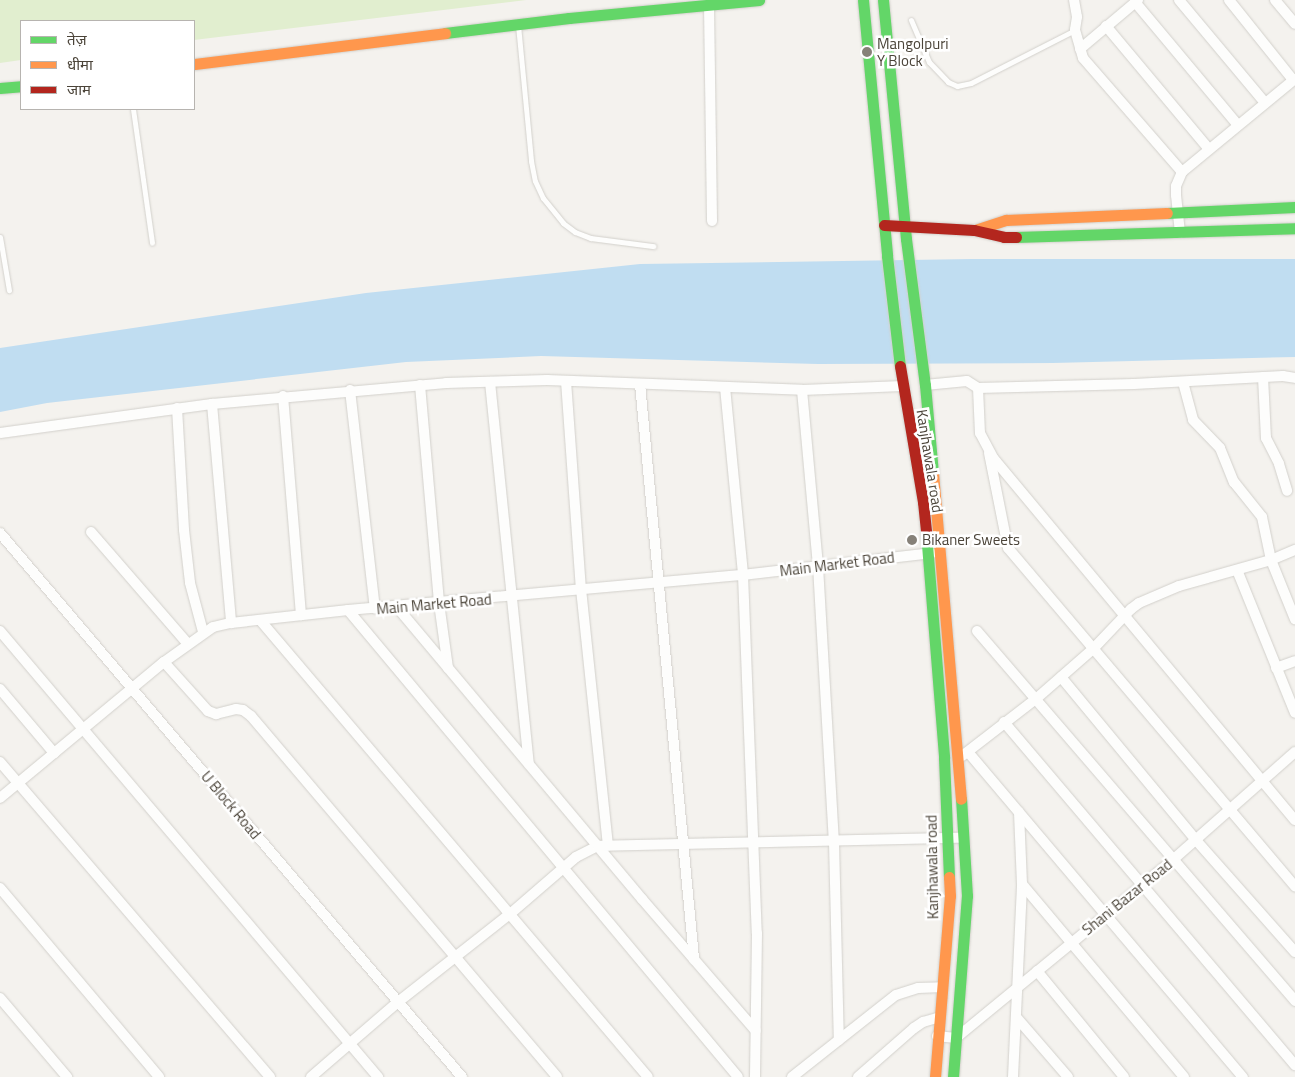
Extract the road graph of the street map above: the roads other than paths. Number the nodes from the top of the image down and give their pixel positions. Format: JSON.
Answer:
{"nodes":[{"id":1,"x":759,"y":0,"type":"edge"},
{"id":2,"x":863,"y":0,"type":"edge"},
{"id":3,"x":883,"y":0,"type":"edge"},
{"id":4,"x":1084,"y":0,"type":"edge"},
{"id":5,"x":1179,"y":0,"type":"edge"},
{"id":6,"x":1229,"y":0,"type":"edge"},
{"id":7,"x":1275,"y":0,"type":"edge"},
{"id":8,"x":1137,"y":1,"type":"edge"},
{"id":9,"x":1075,"y":4,"type":"edge"},
{"id":10,"x":709,"y":5,"type":"junction"},
{"id":11,"x":911,"y":20,"type":"dead end"},
{"id":12,"x":518,"y":24,"type":"junction"},
{"id":13,"x":1295,"y":24,"type":"edge"},
{"id":14,"x":1106,"y":26,"type":"junction"},
{"id":15,"x":1075,"y":30,"type":"junction"},
{"id":16,"x":1080,"y":49,"type":"junction"},
{"id":17,"x":195,"y":64,"type":"edge"},
{"id":18,"x":1294,"y":79,"type":"edge"},
{"id":19,"x":20,"y":86,"type":"edge"},
{"id":20,"x":0,"y":88,"type":"edge"},
{"id":21,"x":1265,"y":103,"type":"junction"},
{"id":22,"x":132,"y":110,"type":"edge"},
{"id":23,"x":1238,"y":125,"type":"junction"},
{"id":24,"x":1209,"y":149,"type":"junction"},
{"id":25,"x":1182,"y":172,"type":"junction"},
{"id":26,"x":1295,"y":207,"type":"edge"},
{"id":27,"x":1178,"y":213,"type":"junction"},
{"id":28,"x":712,"y":221,"type":"dead end"},
{"id":29,"x":884,"y":225,"type":"junction"},
{"id":30,"x":905,"y":226,"type":"junction"},
{"id":31,"x":1295,"y":228,"type":"edge"},
{"id":32,"x":974,"y":230,"type":"junction"},
{"id":33,"x":1180,"y":233,"type":"junction"},
{"id":34,"x":0,"y":237,"type":"edge"},
{"id":35,"x":152,"y":243,"type":"dead end"},
{"id":36,"x":653,"y":246,"type":"dead end"},
{"id":37,"x":8,"y":290,"type":"dead end"},
{"id":38,"x":1264,"y":377,"type":"junction"},
{"id":39,"x":1295,"y":378,"type":"edge"},
{"id":40,"x":924,"y":379,"type":"junction"},
{"id":41,"x":566,"y":381,"type":"junction"},
{"id":42,"x":490,"y":382,"type":"junction"},
{"id":43,"x":1183,"y":382,"type":"junction"},
{"id":44,"x":640,"y":384,"type":"junction"},
{"id":45,"x":420,"y":385,"type":"junction"},
{"id":46,"x":903,"y":386,"type":"junction"},
{"id":47,"x":725,"y":387,"type":"junction"},
{"id":48,"x":978,"y":388,"type":"junction"},
{"id":49,"x":350,"y":390,"type":"junction"},
{"id":50,"x":802,"y":390,"type":"junction"},
{"id":51,"x":283,"y":396,"type":"junction"},
{"id":52,"x":212,"y":404,"type":"junction"},
{"id":53,"x":177,"y":408,"type":"junction"},
{"id":54,"x":0,"y":433,"type":"edge"},
{"id":55,"x":988,"y":448,"type":"junction"},
{"id":56,"x":1286,"y":491,"type":"dead end"},
{"id":57,"x":91,"y":532,"type":"dead end"},
{"id":58,"x":0,"y":533,"type":"edge"},
{"id":59,"x":1295,"y":550,"type":"edge"},
{"id":60,"x":940,"y":552,"type":"junction"},
{"id":61,"x":926,"y":553,"type":"junction"},
{"id":62,"x":1271,"y":560,"type":"junction"},
{"id":63,"x":818,"y":566,"type":"junction"},
{"id":64,"x":1237,"y":570,"type":"junction"},
{"id":65,"x":743,"y":575,"type":"junction"},
{"id":66,"x":657,"y":581,"type":"junction"},
{"id":67,"x":581,"y":589,"type":"junction"},
{"id":68,"x":513,"y":597,"type":"junction"},
{"id":69,"x":439,"y":603,"type":"junction"},
{"id":70,"x":397,"y":607,"type":"junction"},
{"id":71,"x":375,"y":609,"type":"junction"},
{"id":72,"x":348,"y":610,"type":"junction"},
{"id":73,"x":301,"y":616,"type":"junction"},
{"id":74,"x":1124,"y":616,"type":"junction"},
{"id":75,"x":260,"y":620,"type":"junction"},
{"id":76,"x":1295,"y":620,"type":"edge"},
{"id":77,"x":231,"y":623,"type":"junction"},
{"id":78,"x":0,"y":631,"type":"edge"},
{"id":79,"x":977,"y":631,"type":"dead end"},
{"id":80,"x":203,"y":632,"type":"junction"},
{"id":81,"x":188,"y":644,"type":"junction"},
{"id":82,"x":1093,"y":649,"type":"junction"},
{"id":83,"x":1295,"y":660,"type":"edge"},
{"id":84,"x":164,"y":662,"type":"junction"},
{"id":85,"x":1276,"y":668,"type":"junction"},
{"id":86,"x":448,"y":669,"type":"junction"},
{"id":87,"x":1061,"y":677,"type":"junction"},
{"id":88,"x":133,"y":688,"type":"junction"},
{"id":89,"x":0,"y":689,"type":"edge"},
{"id":90,"x":1036,"y":698,"type":"junction"},
{"id":91,"x":1295,"y":713,"type":"edge"},
{"id":92,"x":1004,"y":722,"type":"junction"},
{"id":93,"x":83,"y":729,"type":"junction"},
{"id":94,"x":1295,"y":752,"type":"edge"},
{"id":95,"x":54,"y":753,"type":"junction"},
{"id":96,"x":963,"y":755,"type":"junction"},
{"id":97,"x":0,"y":762,"type":"edge"},
{"id":98,"x":528,"y":764,"type":"junction"},
{"id":99,"x":1262,"y":780,"type":"junction"},
{"id":100,"x":18,"y":783,"type":"junction"},
{"id":101,"x":0,"y":798,"type":"edge"},
{"id":102,"x":1229,"y":810,"type":"junction"},
{"id":103,"x":1019,"y":812,"type":"junction"},
{"id":104,"x":1295,"y":820,"type":"edge"},
{"id":105,"x":963,"y":838,"type":"junction"},
{"id":106,"x":947,"y":839,"type":"junction"},
{"id":107,"x":1195,"y":839,"type":"junction"},
{"id":108,"x":834,"y":842,"type":"junction"},
{"id":109,"x":754,"y":844,"type":"junction"},
{"id":110,"x":683,"y":845,"type":"junction"},
{"id":111,"x":603,"y":846,"type":"junction"},
{"id":112,"x":1175,"y":858,"type":"junction"},
{"id":113,"x":565,"y":868,"type":"junction"},
{"id":114,"x":1022,"y":884,"type":"junction"},
{"id":115,"x":1143,"y":885,"type":"junction"},
{"id":116,"x":1295,"y":887,"type":"edge"},
{"id":117,"x":0,"y":888,"type":"edge"},
{"id":118,"x":510,"y":914,"type":"junction"},
{"id":119,"x":1105,"y":915,"type":"junction"},
{"id":120,"x":1072,"y":943,"type":"junction"},
{"id":121,"x":1295,"y":952,"type":"edge"},
{"id":122,"x":454,"y":958,"type":"junction"},
{"id":123,"x":694,"y":959,"type":"junction"},
{"id":124,"x":1037,"y":971,"type":"junction"},
{"id":125,"x":943,"y":987,"type":"junction"},
{"id":126,"x":1018,"y":987,"type":"junction"},
{"id":127,"x":0,"y":998,"type":"edge"},
{"id":128,"x":1295,"y":1001,"type":"edge"},
{"id":129,"x":398,"y":1002,"type":"junction"},
{"id":130,"x":940,"y":1017,"type":"junction"},
{"id":131,"x":1017,"y":1018,"type":"junction"},
{"id":132,"x":756,"y":1031,"type":"junction"},
{"id":133,"x":938,"y":1036,"type":"junction"},
{"id":134,"x":956,"y":1038,"type":"junction"},
{"id":135,"x":839,"y":1040,"type":"junction"},
{"id":136,"x":350,"y":1044,"type":"junction"},
{"id":137,"x":1295,"y":1066,"type":"edge"},
{"id":138,"x":67,"y":1077,"type":"edge"},
{"id":139,"x":159,"y":1077,"type":"edge"},
{"id":140,"x":270,"y":1077,"type":"edge"},
{"id":141,"x":311,"y":1077,"type":"edge"},
{"id":142,"x":378,"y":1077,"type":"edge"},
{"id":143,"x":462,"y":1077,"type":"edge"},
{"id":144,"x":557,"y":1077,"type":"edge"},
{"id":145,"x":648,"y":1077,"type":"edge"},
{"id":146,"x":738,"y":1077,"type":"edge"},
{"id":147,"x":755,"y":1077,"type":"edge"},
{"id":148,"x":792,"y":1077,"type":"edge"},
{"id":149,"x":858,"y":1077,"type":"edge"},
{"id":150,"x":935,"y":1077,"type":"edge"},
{"id":151,"x":953,"y":1077,"type":"edge"},
{"id":152,"x":1013,"y":1077,"type":"edge"},
{"id":153,"x":1068,"y":1077,"type":"edge"},
{"id":154,"x":1124,"y":1077,"type":"edge"},
{"id":155,"x":1184,"y":1077,"type":"edge"},
{"id":156,"x":1243,"y":1077,"type":"edge"}],
"edges":[{"from":1,"to":10,"type":"main road"},
{"from":2,"to":29,"type":"main road","name":"Kanjhawala road"},
{"from":3,"to":30,"type":"main road","name":"Kanjhawala road"},
{"from":4,"to":9,"type":"street"},
{"from":5,"to":21,"type":"street"},
{"from":6,"to":18,"type":"street"},
{"from":7,"to":13,"type":"street"},
{"from":8,"to":14,"type":"street"},
{"from":8,"to":23,"type":"street"},
{"from":9,"to":15,"type":"street"},
{"from":10,"to":12,"type":"main road"},
{"from":10,"to":28,"type":"street"},
{"from":11,"to":15,"type":"lane"},
{"from":12,"to":17,"type":"main road"},
{"from":12,"to":36,"type":"lane"},
{"from":14,"to":16,"type":"street"},
{"from":14,"to":24,"type":"street"},
{"from":15,"to":16,"type":"street"},
{"from":16,"to":25,"type":"street"},
{"from":18,"to":21,"type":"street"},
{"from":19,"to":20,"type":"main road"},
{"from":21,"to":23,"type":"street"},
{"from":22,"to":35,"type":"lane"},
{"from":23,"to":24,"type":"street"},
{"from":24,"to":25,"type":"street"},
{"from":25,"to":27,"type":"street"},
{"from":26,"to":27,"type":"main road"},
{"from":27,"to":32,"type":"main road"},
{"from":27,"to":33,"type":"street"},
{"from":29,"to":30,"type":"main road"},
{"from":29,"to":46,"type":"main road","name":"Kanjhawala road"},
{"from":30,"to":32,"type":"main road"},
{"from":30,"to":40,"type":"main road","name":"Kanjhawala road"},
{"from":31,"to":33,"type":"main road"},
{"from":32,"to":33,"type":"main road"},
{"from":34,"to":37,"type":"lane"},
{"from":38,"to":39,"type":"street"},
{"from":38,"to":43,"type":"street"},
{"from":38,"to":56,"type":"street"},
{"from":40,"to":48,"type":"street"},
{"from":40,"to":60,"type":"main road","name":"Kanjhawala road"},
{"from":41,"to":42,"type":"street"},
{"from":41,"to":44,"type":"street"},
{"from":41,"to":67,"type":"street"},
{"from":42,"to":45,"type":"street"},
{"from":42,"to":68,"type":"street"},
{"from":43,"to":48,"type":"street"},
{"from":43,"to":62,"type":"street"},
{"from":44,"to":47,"type":"street"},
{"from":44,"to":66,"type":"street"},
{"from":45,"to":49,"type":"street"},
{"from":45,"to":69,"type":"street"},
{"from":46,"to":50,"type":"street"},
{"from":46,"to":61,"type":"main road","name":"Kanjhawala road"},
{"from":47,"to":50,"type":"street"},
{"from":47,"to":65,"type":"street"},
{"from":48,"to":55,"type":"street"},
{"from":49,"to":51,"type":"street"},
{"from":49,"to":71,"type":"street"},
{"from":50,"to":63,"type":"street"},
{"from":51,"to":52,"type":"street"},
{"from":51,"to":73,"type":"street"},
{"from":52,"to":53,"type":"street"},
{"from":52,"to":77,"type":"street"},
{"from":53,"to":54,"type":"street"},
{"from":53,"to":80,"type":"street"},
{"from":55,"to":74,"type":"street"},
{"from":55,"to":82,"type":"street"},
{"from":57,"to":81,"type":"street"},
{"from":58,"to":88,"type":"street","name":"U Block Road"},
{"from":59,"to":62,"type":"street"},
{"from":60,"to":61,"type":"street","name":"Main Market Road"},
{"from":60,"to":96,"type":"main road","name":"Kanjhawala road"},
{"from":61,"to":63,"type":"street","name":"Main Market Road"},
{"from":61,"to":106,"type":"main road","name":"Kanjhawala road"},
{"from":62,"to":64,"type":"street"},
{"from":62,"to":76,"type":"street"},
{"from":63,"to":65,"type":"street","name":"Main Market Road"},
{"from":63,"to":108,"type":"street"},
{"from":64,"to":74,"type":"street"},
{"from":64,"to":85,"type":"street"},
{"from":65,"to":66,"type":"street","name":"Main Market Road"},
{"from":65,"to":109,"type":"street"},
{"from":66,"to":67,"type":"street","name":"Main Market Road"},
{"from":66,"to":110,"type":"street"},
{"from":67,"to":68,"type":"street","name":"Main Market Road"},
{"from":67,"to":111,"type":"street"},
{"from":68,"to":69,"type":"street","name":"Main Market Road"},
{"from":68,"to":98,"type":"street"},
{"from":69,"to":70,"type":"street","name":"Main Market Road"},
{"from":69,"to":86,"type":"street"},
{"from":70,"to":71,"type":"street","name":"Main Market Road"},
{"from":70,"to":86,"type":"street"},
{"from":71,"to":72,"type":"street","name":"Main Market Road"},
{"from":72,"to":73,"type":"street","name":"Main Market Road"},
{"from":72,"to":113,"type":"street"},
{"from":73,"to":75,"type":"street","name":"Main Market Road"},
{"from":74,"to":82,"type":"street"},
{"from":74,"to":99,"type":"street"},
{"from":75,"to":77,"type":"street","name":"Main Market Road"},
{"from":75,"to":118,"type":"street"},
{"from":77,"to":80,"type":"street","name":"Main Market Road"},
{"from":78,"to":93,"type":"street"},
{"from":79,"to":90,"type":"street"},
{"from":80,"to":81,"type":"street","name":"Main Market Road"},
{"from":81,"to":84,"type":"street","name":"Main Market Road"},
{"from":82,"to":87,"type":"street"},
{"from":82,"to":102,"type":"street"},
{"from":83,"to":85,"type":"street"},
{"from":84,"to":88,"type":"street","name":"Main Market Road"},
{"from":84,"to":122,"type":"street"},
{"from":85,"to":91,"type":"street"},
{"from":86,"to":98,"type":"street"},
{"from":87,"to":90,"type":"street"},
{"from":87,"to":107,"type":"street"},
{"from":88,"to":93,"type":"street","name":"Main Market Road"},
{"from":88,"to":129,"type":"street","name":"U Block Road"},
{"from":89,"to":95,"type":"street"},
{"from":90,"to":92,"type":"street"},
{"from":90,"to":112,"type":"street"},
{"from":92,"to":96,"type":"street"},
{"from":92,"to":115,"type":"street"},
{"from":93,"to":95,"type":"street","name":"Main Market Road"},
{"from":93,"to":136,"type":"street"},
{"from":94,"to":99,"type":"street","name":"Shani Bazar Road"},
{"from":95,"to":100,"type":"street","name":"Main Market Road"},
{"from":96,"to":103,"type":"street"},
{"from":96,"to":105,"type":"main road","name":"Kanjhawala road"},
{"from":97,"to":100,"type":"street"},
{"from":98,"to":111,"type":"street"},
{"from":99,"to":102,"type":"street","name":"Shani Bazar Road"},
{"from":99,"to":104,"type":"street"},
{"from":100,"to":101,"type":"street","name":"Main Market Road"},
{"from":100,"to":140,"type":"street"},
{"from":102,"to":107,"type":"street","name":"Shani Bazar Road"},
{"from":102,"to":116,"type":"street"},
{"from":103,"to":114,"type":"street"},
{"from":103,"to":119,"type":"street"},
{"from":105,"to":106,"type":"street"},
{"from":105,"to":134,"type":"main road","name":"Kanjhawala road"},
{"from":106,"to":108,"type":"street"},
{"from":106,"to":125,"type":"main road","name":"Kanjhawala road"},
{"from":107,"to":112,"type":"street","name":"Shani Bazar Road"},
{"from":107,"to":121,"type":"street"},
{"from":108,"to":109,"type":"street"},
{"from":108,"to":135,"type":"street"},
{"from":109,"to":110,"type":"street"},
{"from":109,"to":132,"type":"street"},
{"from":110,"to":111,"type":"street"},
{"from":110,"to":123,"type":"street"},
{"from":111,"to":113,"type":"street"},
{"from":111,"to":123,"type":"street"},
{"from":112,"to":115,"type":"street","name":"Shani Bazar Road"},
{"from":112,"to":128,"type":"street"},
{"from":113,"to":118,"type":"street"},
{"from":113,"to":146,"type":"street"},
{"from":114,"to":120,"type":"street"},
{"from":114,"to":126,"type":"street"},
{"from":115,"to":119,"type":"street","name":"Shani Bazar Road"},
{"from":115,"to":137,"type":"street"},
{"from":117,"to":139,"type":"street"},
{"from":118,"to":122,"type":"street"},
{"from":118,"to":145,"type":"street"},
{"from":119,"to":120,"type":"street","name":"Shani Bazar Road"},
{"from":119,"to":156,"type":"street"},
{"from":120,"to":124,"type":"street","name":"Shani Bazar Road"},
{"from":120,"to":155,"type":"street"},
{"from":122,"to":129,"type":"street"},
{"from":122,"to":144,"type":"street"},
{"from":123,"to":132,"type":"street"},
{"from":124,"to":126,"type":"street","name":"Shani Bazar Road"},
{"from":124,"to":154,"type":"street"},
{"from":125,"to":130,"type":"main road","name":"Kanjhawala road"},
{"from":125,"to":135,"type":"street"},
{"from":126,"to":131,"type":"street"},
{"from":126,"to":134,"type":"street","name":"Shani Bazar Road"},
{"from":127,"to":138,"type":"street"},
{"from":129,"to":136,"type":"street"},
{"from":129,"to":143,"type":"street","name":"U Block Road"},
{"from":130,"to":133,"type":"main road","name":"Kanjhawala road"},
{"from":130,"to":149,"type":"street"},
{"from":131,"to":152,"type":"street"},
{"from":131,"to":153,"type":"street"},
{"from":132,"to":147,"type":"street"},
{"from":133,"to":134,"type":"street"},
{"from":133,"to":150,"type":"main road","name":"Kanjhawala road"},
{"from":134,"to":151,"type":"main road","name":"Kanjhawala road"},
{"from":135,"to":148,"type":"street"},
{"from":136,"to":141,"type":"street"},
{"from":136,"to":142,"type":"street"}]}
